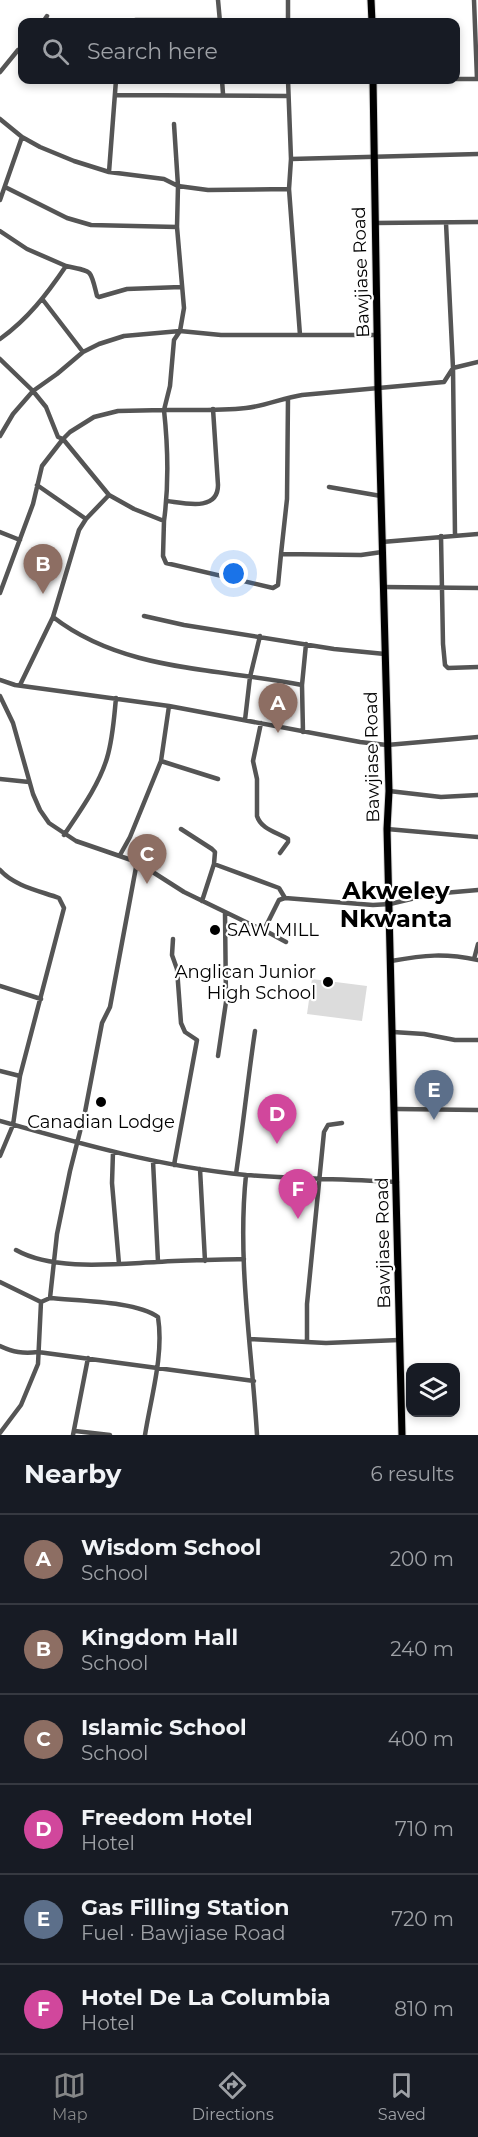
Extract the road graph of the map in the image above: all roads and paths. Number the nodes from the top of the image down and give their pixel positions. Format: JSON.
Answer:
{"nodes":[{"id":1,"x":218,"y":0,"type":"edge"},
{"id":2,"x":288,"y":0,"type":"edge"},
{"id":3,"x":371,"y":0,"type":"edge"},
{"id":4,"x":474,"y":0,"type":"edge"},
{"id":5,"x":220,"y":18,"type":"edge"},
{"id":6,"x":288,"y":18,"type":"edge"},
{"id":7,"x":372,"y":18,"type":"edge"},
{"id":8,"x":477,"y":36,"type":"edge"},
{"id":9,"x":18,"y":50,"type":"edge"},
{"id":10,"x":0,"y":72,"type":"edge"},
{"id":11,"x":477,"y":79,"type":"edge"},
{"id":12,"x":460,"y":80,"type":"edge"},
{"id":13,"x":116,"y":84,"type":"edge"},
{"id":14,"x":222,"y":84,"type":"edge"},
{"id":15,"x":288,"y":84,"type":"edge"},
{"id":16,"x":373,"y":84,"type":"edge"},
{"id":17,"x":223,"y":94,"type":"junction"},
{"id":18,"x":116,"y":95,"type":"junction"},
{"id":19,"x":288,"y":96,"type":"junction"},
{"id":20,"x":0,"y":119,"type":"edge"},
{"id":21,"x":174,"y":124,"type":"dead end"},
{"id":22,"x":22,"y":137,"type":"junction"},
{"id":23,"x":478,"y":154,"type":"edge"},
{"id":24,"x":373,"y":156,"type":"junction"},
{"id":25,"x":291,"y":159,"type":"junction"},
{"id":26,"x":109,"y":172,"type":"junction"},
{"id":27,"x":178,"y":186,"type":"junction"},
{"id":28,"x":5,"y":187,"type":"junction"},
{"id":29,"x":289,"y":189,"type":"junction"},
{"id":30,"x":0,"y":200,"type":"edge"},
{"id":31,"x":478,"y":222,"type":"edge"},
{"id":32,"x":375,"y":223,"type":"junction"},
{"id":33,"x":446,"y":223,"type":"junction"},
{"id":34,"x":177,"y":227,"type":"junction"},
{"id":35,"x":0,"y":231,"type":"edge"},
{"id":36,"x":66,"y":266,"type":"junction"},
{"id":37,"x":181,"y":287,"type":"junction"},
{"id":38,"x":43,"y":300,"type":"junction"},
{"id":39,"x":180,"y":331,"type":"junction"},
{"id":40,"x":300,"y":335,"type":"junction"},
{"id":41,"x":378,"y":336,"type":"junction"},
{"id":42,"x":0,"y":339,"type":"edge"},
{"id":43,"x":83,"y":352,"type":"junction"},
{"id":44,"x":0,"y":359,"type":"edge"},
{"id":45,"x":478,"y":362,"type":"edge"},
{"id":46,"x":453,"y":368,"type":"junction"},
{"id":47,"x":378,"y":388,"type":"junction"},
{"id":48,"x":33,"y":391,"type":"junction"},
{"id":49,"x":288,"y":398,"type":"junction"},
{"id":50,"x":213,"y":409,"type":"junction"},
{"id":51,"x":164,"y":410,"type":"junction"},
{"id":52,"x":2,"y":426,"type":"edge"},
{"id":53,"x":0,"y":436,"type":"edge"},
{"id":54,"x":63,"y":439,"type":"junction"},
{"id":55,"x":37,"y":485,"type":"junction"},
{"id":56,"x":329,"y":487,"type":"dead end"},
{"id":57,"x":109,"y":495,"type":"junction"},
{"id":58,"x":381,"y":496,"type":"junction"},
{"id":59,"x":167,"y":501,"type":"junction"},
{"id":60,"x":86,"y":519,"type":"junction"},
{"id":61,"x":164,"y":520,"type":"junction"},
{"id":62,"x":0,"y":532,"type":"edge"},
{"id":63,"x":478,"y":534,"type":"edge"},
{"id":64,"x":455,"y":535,"type":"junction"},
{"id":65,"x":441,"y":536,"type":"junction"},
{"id":66,"x":20,"y":540,"type":"junction"},
{"id":67,"x":382,"y":542,"type":"junction"},
{"id":68,"x":382,"y":552,"type":"junction"},
{"id":69,"x":281,"y":554,"type":"junction"},
{"id":70,"x":383,"y":587,"type":"junction"},
{"id":71,"x":442,"y":587,"type":"junction"},
{"id":72,"x":478,"y":588,"type":"edge"},
{"id":73,"x":0,"y":592,"type":"edge"},
{"id":74,"x":144,"y":616,"type":"dead end"},
{"id":75,"x":52,"y":617,"type":"junction"},
{"id":76,"x":260,"y":636,"type":"junction"},
{"id":77,"x":306,"y":644,"type":"junction"},
{"id":78,"x":385,"y":654,"type":"junction"},
{"id":79,"x":478,"y":667,"type":"edge"},
{"id":80,"x":250,"y":676,"type":"junction"},
{"id":81,"x":0,"y":680,"type":"edge"},
{"id":82,"x":20,"y":685,"type":"junction"},
{"id":83,"x":302,"y":685,"type":"junction"},
{"id":84,"x":0,"y":696,"type":"edge"},
{"id":85,"x":116,"y":698,"type":"junction"},
{"id":86,"x":169,"y":706,"type":"junction"},
{"id":87,"x":245,"y":720,"type":"junction"},
{"id":88,"x":261,"y":723,"type":"junction"},
{"id":89,"x":303,"y":732,"type":"junction"},
{"id":90,"x":478,"y":737,"type":"edge"},
{"id":91,"x":387,"y":745,"type":"junction"},
{"id":92,"x":161,"y":761,"type":"junction"},
{"id":93,"x":0,"y":779,"type":"edge"},
{"id":94,"x":218,"y":779,"type":"dead end"},
{"id":95,"x":29,"y":782,"type":"junction"},
{"id":96,"x":389,"y":791,"type":"junction"},
{"id":97,"x":478,"y":795,"type":"edge"},
{"id":98,"x":387,"y":829,"type":"junction"},
{"id":99,"x":182,"y":830,"type":"dead end"},
{"id":100,"x":64,"y":835,"type":"junction"},
{"id":101,"x":478,"y":837,"type":"edge"},
{"id":102,"x":280,"y":853,"type":"dead end"},
{"id":103,"x":120,"y":855,"type":"junction"},
{"id":104,"x":137,"y":862,"type":"junction"},
{"id":105,"x":214,"y":864,"type":"junction"},
{"id":106,"x":0,"y":870,"type":"edge"},
{"id":107,"x":478,"y":890,"type":"edge"},
{"id":108,"x":285,"y":898,"type":"junction"},
{"id":109,"x":202,"y":901,"type":"junction"},
{"id":110,"x":390,"y":904,"type":"junction"},
{"id":111,"x":225,"y":913,"type":"junction"},
{"id":112,"x":264,"y":930,"type":"junction"},
{"id":113,"x":173,"y":939,"type":"dead end"},
{"id":114,"x":286,"y":942,"type":"dead end"},
{"id":115,"x":478,"y":944,"type":"edge"},
{"id":116,"x":476,"y":960,"type":"edge"},
{"id":117,"x":392,"y":962,"type":"junction"},
{"id":118,"x":0,"y":986,"type":"edge"},
{"id":119,"x":41,"y":999,"type":"junction"},
{"id":120,"x":255,"y":1031,"type":"dead end"},
{"id":121,"x":393,"y":1032,"type":"junction"},
{"id":122,"x":478,"y":1041,"type":"edge"},
{"id":123,"x":218,"y":1056,"type":"dead end"},
{"id":124,"x":0,"y":1071,"type":"edge"},
{"id":125,"x":20,"y":1076,"type":"junction"},
{"id":126,"x":396,"y":1109,"type":"junction"},
{"id":127,"x":478,"y":1110,"type":"edge"},
{"id":128,"x":0,"y":1122,"type":"edge"},
{"id":129,"x":342,"y":1123,"type":"dead end"},
{"id":130,"x":14,"y":1125,"type":"junction"},
{"id":131,"x":77,"y":1144,"type":"junction"},
{"id":132,"x":113,"y":1152,"type":"junction"},
{"id":133,"x":0,"y":1156,"type":"edge"},
{"id":134,"x":153,"y":1161,"type":"junction"},
{"id":135,"x":174,"y":1165,"type":"junction"},
{"id":136,"x":200,"y":1168,"type":"junction"},
{"id":137,"x":236,"y":1174,"type":"junction"},
{"id":138,"x":246,"y":1175,"type":"junction"},
{"id":139,"x":319,"y":1178,"type":"junction"},
{"id":140,"x":397,"y":1182,"type":"junction"},
{"id":141,"x":16,"y":1250,"type":"dead end"},
{"id":142,"x":244,"y":1259,"type":"junction"},
{"id":143,"x":205,"y":1261,"type":"junction"},
{"id":144,"x":158,"y":1262,"type":"junction"},
{"id":145,"x":54,"y":1263,"type":"junction"},
{"id":146,"x":119,"y":1264,"type":"junction"},
{"id":147,"x":0,"y":1282,"type":"edge"},
{"id":148,"x":50,"y":1298,"type":"junction"},
{"id":149,"x":41,"y":1302,"type":"junction"},
{"id":150,"x":249,"y":1339,"type":"junction"},
{"id":151,"x":307,"y":1340,"type":"junction"},
{"id":152,"x":399,"y":1340,"type":"junction"},
{"id":153,"x":0,"y":1346,"type":"edge"},
{"id":154,"x":38,"y":1352,"type":"junction"},
{"id":155,"x":88,"y":1358,"type":"junction"},
{"id":156,"x":157,"y":1367,"type":"junction"},
{"id":157,"x":254,"y":1381,"type":"junction"},
{"id":158,"x":0,"y":1433,"type":"edge"},
{"id":159,"x":74,"y":1433,"type":"edge"},
{"id":160,"x":110,"y":1435,"type":"edge"},
{"id":161,"x":145,"y":1435,"type":"edge"},
{"id":162,"x":257,"y":1435,"type":"edge"},
{"id":163,"x":402,"y":1435,"type":"edge"}],
"edges":[{"from":1,"to":5,"type":"street"},
{"from":2,"to":6,"type":"street"},
{"from":3,"to":7,"type":"main road"},
{"from":4,"to":8,"type":"street"},
{"from":8,"to":11,"type":"street"},
{"from":9,"to":10,"type":"street"},
{"from":11,"to":12,"type":"street"},
{"from":13,"to":18,"type":"street"},
{"from":14,"to":17,"type":"street"},
{"from":15,"to":19,"type":"street"},
{"from":16,"to":24,"type":"main road","name":"Bawjiase Road"},
{"from":17,"to":18,"type":"street"},
{"from":17,"to":19,"type":"street"},
{"from":18,"to":26,"type":"street"},
{"from":19,"to":25,"type":"street"},
{"from":20,"to":22,"type":"street"},
{"from":21,"to":27,"type":"street"},
{"from":22,"to":26,"type":"street"},
{"from":22,"to":28,"type":"street"},
{"from":23,"to":24,"type":"street"},
{"from":24,"to":25,"type":"street"},
{"from":24,"to":32,"type":"main road","name":"Bawjiase Road"},
{"from":25,"to":29,"type":"street"},
{"from":26,"to":27,"type":"street"},
{"from":27,"to":29,"type":"street"},
{"from":27,"to":34,"type":"street"},
{"from":28,"to":30,"type":"street"},
{"from":28,"to":34,"type":"street"},
{"from":29,"to":40,"type":"street"},
{"from":31,"to":33,"type":"street"},
{"from":32,"to":33,"type":"street"},
{"from":32,"to":41,"type":"main road","name":"Bawjiase Road"},
{"from":33,"to":46,"type":"street"},
{"from":34,"to":37,"type":"street"},
{"from":35,"to":36,"type":"street"},
{"from":36,"to":37,"type":"street"},
{"from":36,"to":38,"type":"street"},
{"from":37,"to":39,"type":"street"},
{"from":38,"to":42,"type":"street"},
{"from":38,"to":43,"type":"street"},
{"from":39,"to":40,"type":"street"},
{"from":39,"to":43,"type":"street"},
{"from":39,"to":51,"type":"street"},
{"from":40,"to":41,"type":"street"},
{"from":41,"to":47,"type":"main road","name":"Bawjiase Road"},
{"from":43,"to":48,"type":"street"},
{"from":44,"to":48,"type":"street"},
{"from":45,"to":46,"type":"street"},
{"from":46,"to":47,"type":"street"},
{"from":46,"to":64,"type":"street"},
{"from":47,"to":49,"type":"street"},
{"from":47,"to":58,"type":"main road","name":"Bawjiase Road"},
{"from":48,"to":52,"type":"street"},
{"from":48,"to":54,"type":"street"},
{"from":49,"to":50,"type":"street"},
{"from":49,"to":69,"type":"street"},
{"from":50,"to":51,"type":"street"},
{"from":50,"to":59,"type":"street"},
{"from":51,"to":54,"type":"street"},
{"from":51,"to":59,"type":"street"},
{"from":52,"to":53,"type":"street"},
{"from":54,"to":55,"type":"street"},
{"from":54,"to":57,"type":"street"},
{"from":55,"to":60,"type":"street"},
{"from":55,"to":66,"type":"street"},
{"from":56,"to":58,"type":"street"},
{"from":57,"to":60,"type":"street"},
{"from":57,"to":61,"type":"street"},
{"from":58,"to":67,"type":"main road","name":"Bawjiase Road"},
{"from":59,"to":61,"type":"street"},
{"from":60,"to":75,"type":"street"},
{"from":61,"to":69,"type":"street"},
{"from":62,"to":66,"type":"street"},
{"from":63,"to":64,"type":"street"},
{"from":64,"to":65,"type":"street"},
{"from":65,"to":67,"type":"street"},
{"from":65,"to":71,"type":"street"},
{"from":66,"to":73,"type":"street"},
{"from":67,"to":68,"type":"main road","name":"Bawjiase Road"},
{"from":68,"to":69,"type":"street"},
{"from":68,"to":70,"type":"main road","name":"Bawjiase Road"},
{"from":70,"to":71,"type":"street"},
{"from":70,"to":78,"type":"main road","name":"Bawjiase Road"},
{"from":71,"to":72,"type":"street"},
{"from":71,"to":79,"type":"street"},
{"from":74,"to":76,"type":"street"},
{"from":75,"to":80,"type":"street"},
{"from":75,"to":82,"type":"street"},
{"from":76,"to":77,"type":"street"},
{"from":76,"to":80,"type":"street"},
{"from":77,"to":78,"type":"street"},
{"from":77,"to":83,"type":"street"},
{"from":78,"to":91,"type":"main road","name":"Bawjiase Road"},
{"from":80,"to":83,"type":"street"},
{"from":80,"to":87,"type":"street"},
{"from":81,"to":82,"type":"street"},
{"from":82,"to":85,"type":"street"},
{"from":83,"to":89,"type":"street"},
{"from":84,"to":95,"type":"street"},
{"from":85,"to":86,"type":"street"},
{"from":85,"to":100,"type":"street"},
{"from":86,"to":87,"type":"street"},
{"from":86,"to":92,"type":"street"},
{"from":87,"to":88,"type":"street"},
{"from":88,"to":89,"type":"street"},
{"from":88,"to":102,"type":"street"},
{"from":89,"to":91,"type":"street"},
{"from":90,"to":91,"type":"street"},
{"from":91,"to":96,"type":"main road","name":"Bawjiase Road"},
{"from":92,"to":94,"type":"street"},
{"from":92,"to":103,"type":"street"},
{"from":93,"to":95,"type":"street"},
{"from":95,"to":100,"type":"street"},
{"from":96,"to":97,"type":"street"},
{"from":96,"to":98,"type":"main road","name":"Bawjiase Road"},
{"from":98,"to":101,"type":"street"},
{"from":98,"to":110,"type":"main road","name":"Bawjiase Road"},
{"from":99,"to":105,"type":"street"},
{"from":100,"to":103,"type":"street"},
{"from":103,"to":104,"type":"street"},
{"from":104,"to":109,"type":"street"},
{"from":104,"to":131,"type":"street"},
{"from":105,"to":108,"type":"street"},
{"from":105,"to":109,"type":"street"},
{"from":106,"to":119,"type":"street"},
{"from":107,"to":110,"type":"street"},
{"from":108,"to":110,"type":"street"},
{"from":108,"to":112,"type":"street"},
{"from":109,"to":111,"type":"street"},
{"from":110,"to":117,"type":"main road","name":"Bawjiase Road"},
{"from":111,"to":112,"type":"street"},
{"from":111,"to":123,"type":"street"},
{"from":112,"to":114,"type":"street"},
{"from":113,"to":135,"type":"street"},
{"from":115,"to":116,"type":"street"},
{"from":116,"to":117,"type":"street"},
{"from":117,"to":121,"type":"main road","name":"Bawjiase Road"},
{"from":118,"to":119,"type":"street"},
{"from":119,"to":125,"type":"street"},
{"from":120,"to":137,"type":"street"},
{"from":121,"to":122,"type":"street"},
{"from":121,"to":126,"type":"main road","name":"Bawjiase Road"},
{"from":124,"to":125,"type":"street"},
{"from":125,"to":130,"type":"street"},
{"from":126,"to":127,"type":"street"},
{"from":126,"to":140,"type":"main road","name":"Bawjiase Road"},
{"from":128,"to":130,"type":"street"},
{"from":129,"to":139,"type":"street"},
{"from":130,"to":131,"type":"street"},
{"from":130,"to":133,"type":"street"},
{"from":131,"to":132,"type":"street"},
{"from":131,"to":145,"type":"street"},
{"from":132,"to":134,"type":"street"},
{"from":132,"to":146,"type":"street"},
{"from":134,"to":135,"type":"street"},
{"from":134,"to":144,"type":"street"},
{"from":135,"to":136,"type":"street"},
{"from":136,"to":137,"type":"street"},
{"from":136,"to":143,"type":"street"},
{"from":137,"to":138,"type":"street"},
{"from":138,"to":139,"type":"street"},
{"from":138,"to":142,"type":"street"},
{"from":139,"to":140,"type":"street"},
{"from":139,"to":151,"type":"street"},
{"from":140,"to":152,"type":"main road","name":"Bawjiase Road"},
{"from":141,"to":145,"type":"street"},
{"from":142,"to":143,"type":"street"},
{"from":142,"to":150,"type":"street"},
{"from":143,"to":144,"type":"street"},
{"from":144,"to":146,"type":"street"},
{"from":145,"to":146,"type":"street"},
{"from":145,"to":148,"type":"street"},
{"from":147,"to":149,"type":"street"},
{"from":148,"to":149,"type":"street"},
{"from":148,"to":156,"type":"street"},
{"from":149,"to":154,"type":"street"},
{"from":150,"to":151,"type":"street"},
{"from":150,"to":157,"type":"street"},
{"from":151,"to":152,"type":"street"},
{"from":152,"to":163,"type":"main road","name":"Bawjiase Road"},
{"from":153,"to":154,"type":"street"},
{"from":154,"to":155,"type":"street"},
{"from":154,"to":158,"type":"street"},
{"from":155,"to":156,"type":"street"},
{"from":155,"to":159,"type":"street"},
{"from":156,"to":157,"type":"street"},
{"from":156,"to":161,"type":"street"},
{"from":157,"to":162,"type":"street"},
{"from":159,"to":160,"type":"street"}]}
